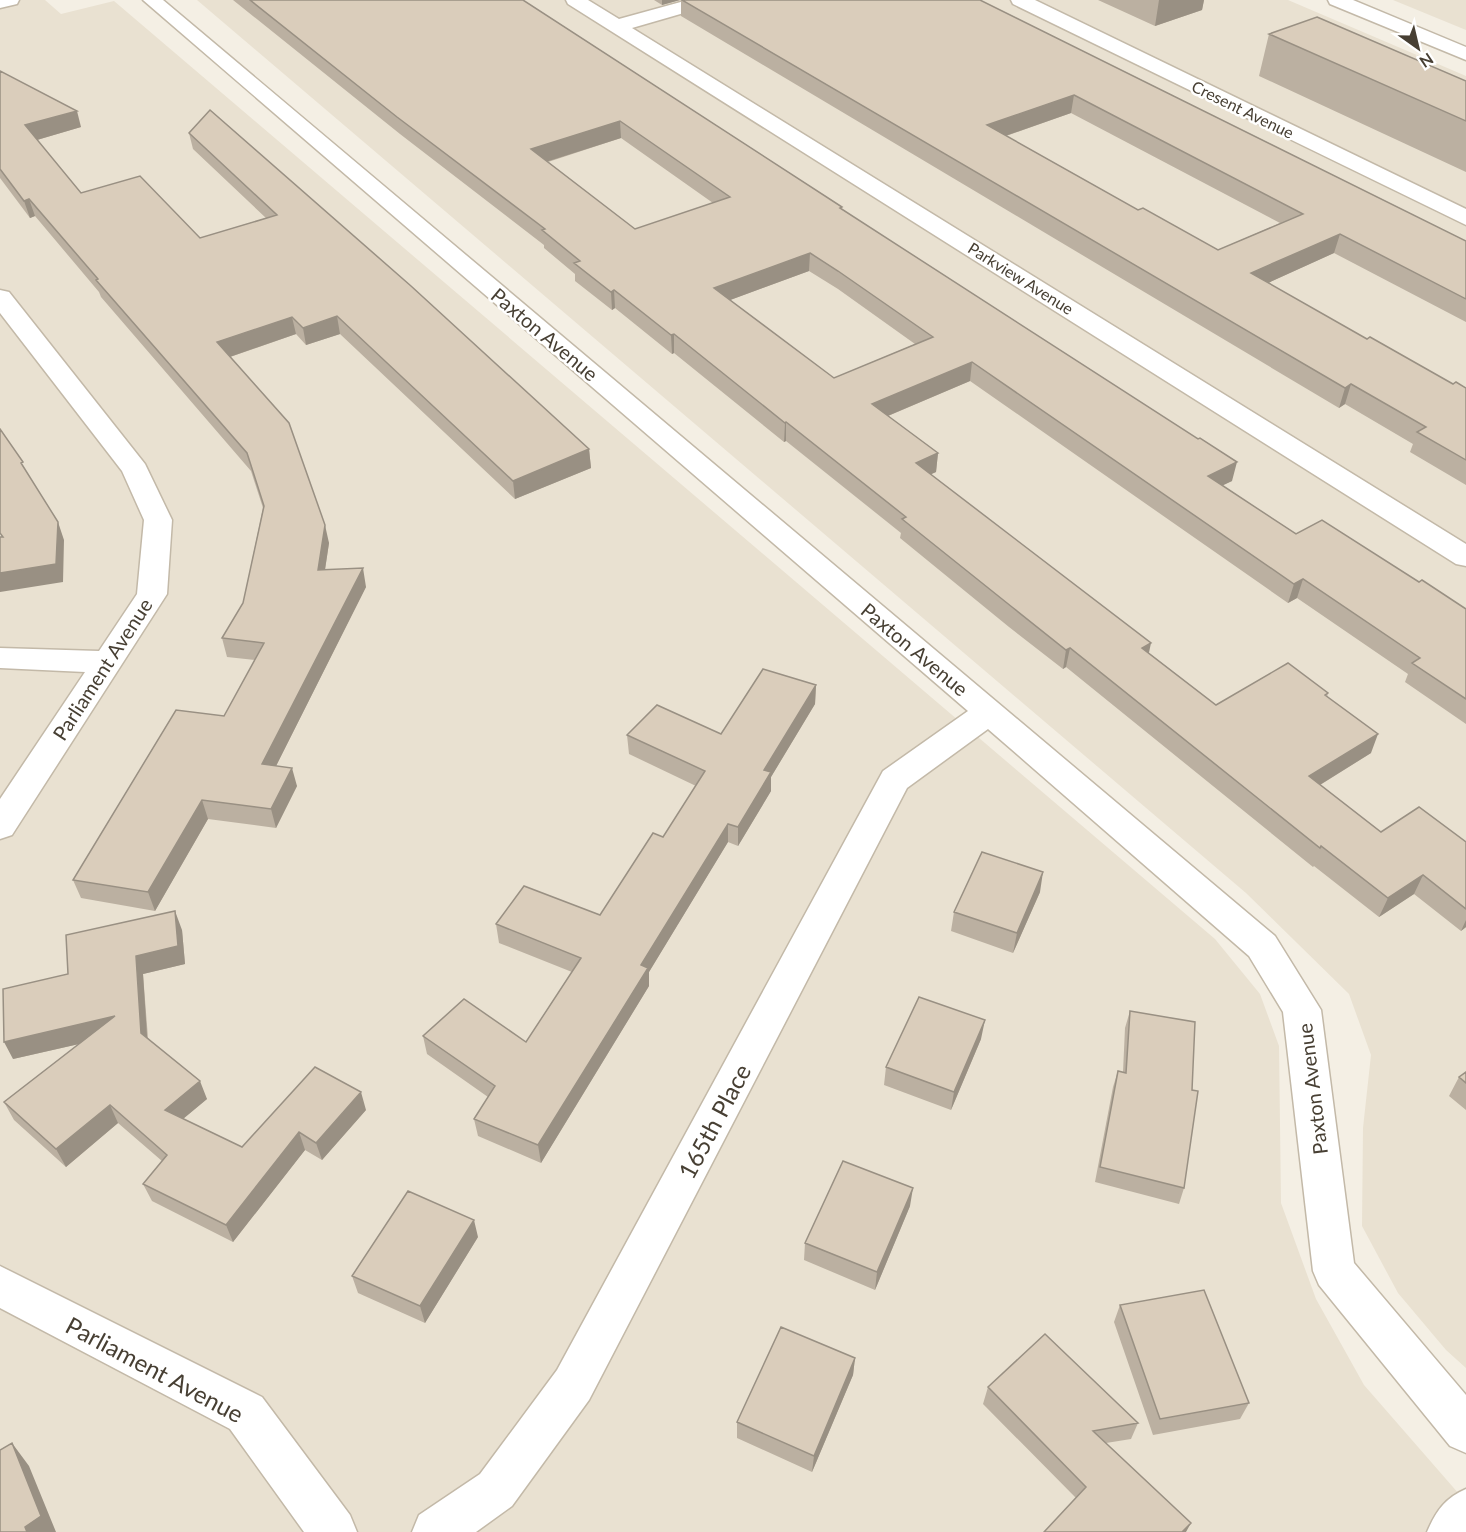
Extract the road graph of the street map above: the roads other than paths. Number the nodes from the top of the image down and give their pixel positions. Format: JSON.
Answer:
{"nodes":[{"id":1,"x":10,"y":0,"type":"edge"},
{"id":2,"x":152,"y":0,"type":"edge"},
{"id":3,"x":575,"y":0,"type":"edge"},
{"id":4,"x":708,"y":0,"type":"edge"},
{"id":5,"x":1020,"y":0,"type":"edge"},
{"id":6,"x":1337,"y":0,"type":"edge"},
{"id":7,"x":0,"y":2,"type":"edge"},
{"id":8,"x":617,"y":26,"type":"junction"},
{"id":9,"x":1466,"y":54,"type":"edge"},
{"id":10,"x":1466,"y":218,"type":"edge"},
{"id":11,"x":0,"y":297,"type":"edge"},
{"id":12,"x":10,"y":325,"type":"edge"},
{"id":13,"x":1466,"y":557,"type":"edge"},
{"id":14,"x":0,"y":658,"type":"edge"},
{"id":15,"x":107,"y":662,"type":"junction"},
{"id":16,"x":989,"y":712,"type":"junction"},
{"id":17,"x":0,"y":826,"type":"edge"},
{"id":18,"x":0,"y":1286,"type":"edge"},
{"id":19,"x":1466,"y":1430,"type":"edge"},
{"id":20,"x":1466,"y":1514,"type":"edge"},
{"id":21,"x":333,"y":1532,"type":"edge"},
{"id":22,"x":436,"y":1532,"type":"edge"},
{"id":23,"x":1450,"y":1532,"type":"edge"}],
"edges":[{"from":1,"to":7,"type":"street"},
{"from":2,"to":16,"type":"street","name":"Paxton Avenue"},
{"from":3,"to":8,"type":"street","name":"Parkview Avenue"},
{"from":4,"to":8,"type":"street"},
{"from":5,"to":10,"type":"street","name":"Cresent Avenue"},
{"from":6,"to":9,"type":"street"},
{"from":8,"to":13,"type":"street","name":"Parkview Avenue"},
{"from":11,"to":12,"type":"street","name":"Parliament Avenue"},
{"from":12,"to":15,"type":"street","name":"Parliament Avenue"},
{"from":14,"to":15,"type":"street"},
{"from":15,"to":17,"type":"street","name":"Parliament Avenue"},
{"from":16,"to":19,"type":"street","name":"Paxton Avenue"},
{"from":16,"to":22,"type":"street","name":"165th Place"},
{"from":18,"to":21,"type":"street","name":"Parliament Avenue"},
{"from":20,"to":23,"type":"street"}]}
